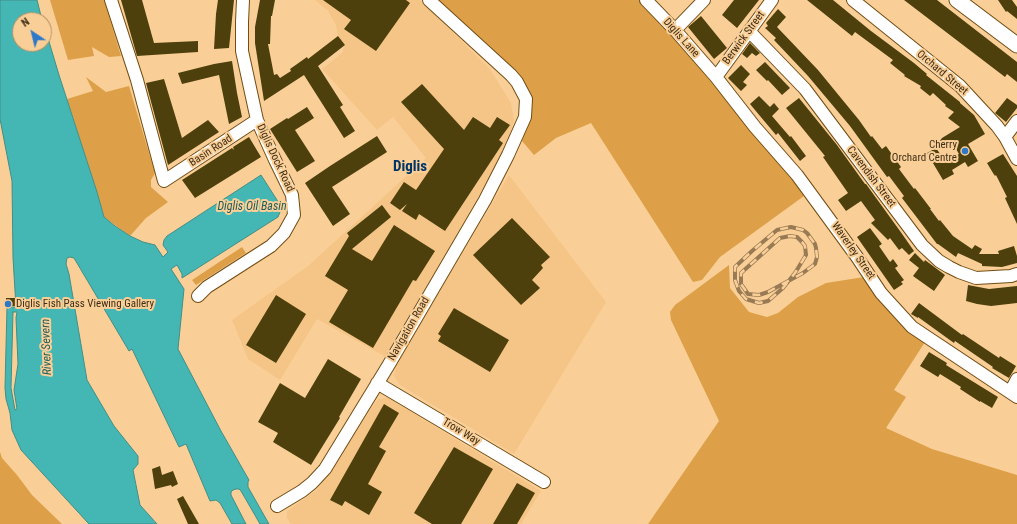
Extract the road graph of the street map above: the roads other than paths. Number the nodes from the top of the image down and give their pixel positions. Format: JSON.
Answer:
{"nodes":[{"id":1,"x":111,"y":0,"type":"edge"},
{"id":2,"x":244,"y":0,"type":"edge"},
{"id":3,"x":429,"y":0,"type":"edge"},
{"id":4,"x":646,"y":0,"type":"edge"},
{"id":5,"x":704,"y":0,"type":"edge"},
{"id":6,"x":772,"y":0,"type":"edge"},
{"id":7,"x":853,"y":0,"type":"edge"},
{"id":8,"x":957,"y":0,"type":"edge"},
{"id":9,"x":972,"y":5,"type":"edge"},
{"id":10,"x":675,"y":30,"type":"junction"},
{"id":11,"x":749,"y":31,"type":"junction"},
{"id":12,"x":1017,"y":46,"type":"edge"},
{"id":13,"x":716,"y":77,"type":"junction"},
{"id":14,"x":257,"y":120,"type":"junction"},
{"id":15,"x":1017,"y":121,"type":"edge"},
{"id":16,"x":1005,"y":137,"type":"junction"},
{"id":17,"x":1017,"y":159,"type":"edge"},
{"id":18,"x":1017,"y":274,"type":"edge"},
{"id":19,"x":198,"y":296,"type":"dead end"},
{"id":20,"x":1017,"y":379,"type":"edge"},
{"id":21,"x":378,"y":383,"type":"junction"},
{"id":22,"x":1013,"y":394,"type":"edge"},
{"id":23,"x":544,"y":482,"type":"dead end"},
{"id":24,"x":277,"y":506,"type":"dead end"}],
"edges":[{"from":1,"to":14,"type":"street","name":"Basin Road"},
{"from":2,"to":14,"type":"street","name":"Diglis Dock Road"},
{"from":3,"to":21,"type":"street","name":"Navigation Road"},
{"from":4,"to":10,"type":"street","name":"Diglis Lane"},
{"from":5,"to":10,"type":"street"},
{"from":6,"to":11,"type":"street","name":"Berwick Street"},
{"from":7,"to":16,"type":"street","name":"Orchard Street"},
{"from":8,"to":9,"type":"main road"},
{"from":9,"to":12,"type":"main road"},
{"from":10,"to":13,"type":"street","name":"Diglis Lane"},
{"from":11,"to":13,"type":"street","name":"Berwick Street"},
{"from":11,"to":18,"type":"street","name":"Cavendish Street"},
{"from":13,"to":22,"type":"street","name":"Waverley Street"},
{"from":14,"to":19,"type":"street","name":"Diglis Dock Road"},
{"from":15,"to":16,"type":"street"},
{"from":16,"to":17,"type":"street","name":"Orchard Street"},
{"from":20,"to":22,"type":"street"},
{"from":21,"to":23,"type":"street","name":"Trow Way"},
{"from":21,"to":24,"type":"street","name":"Navigation Road"}]}
